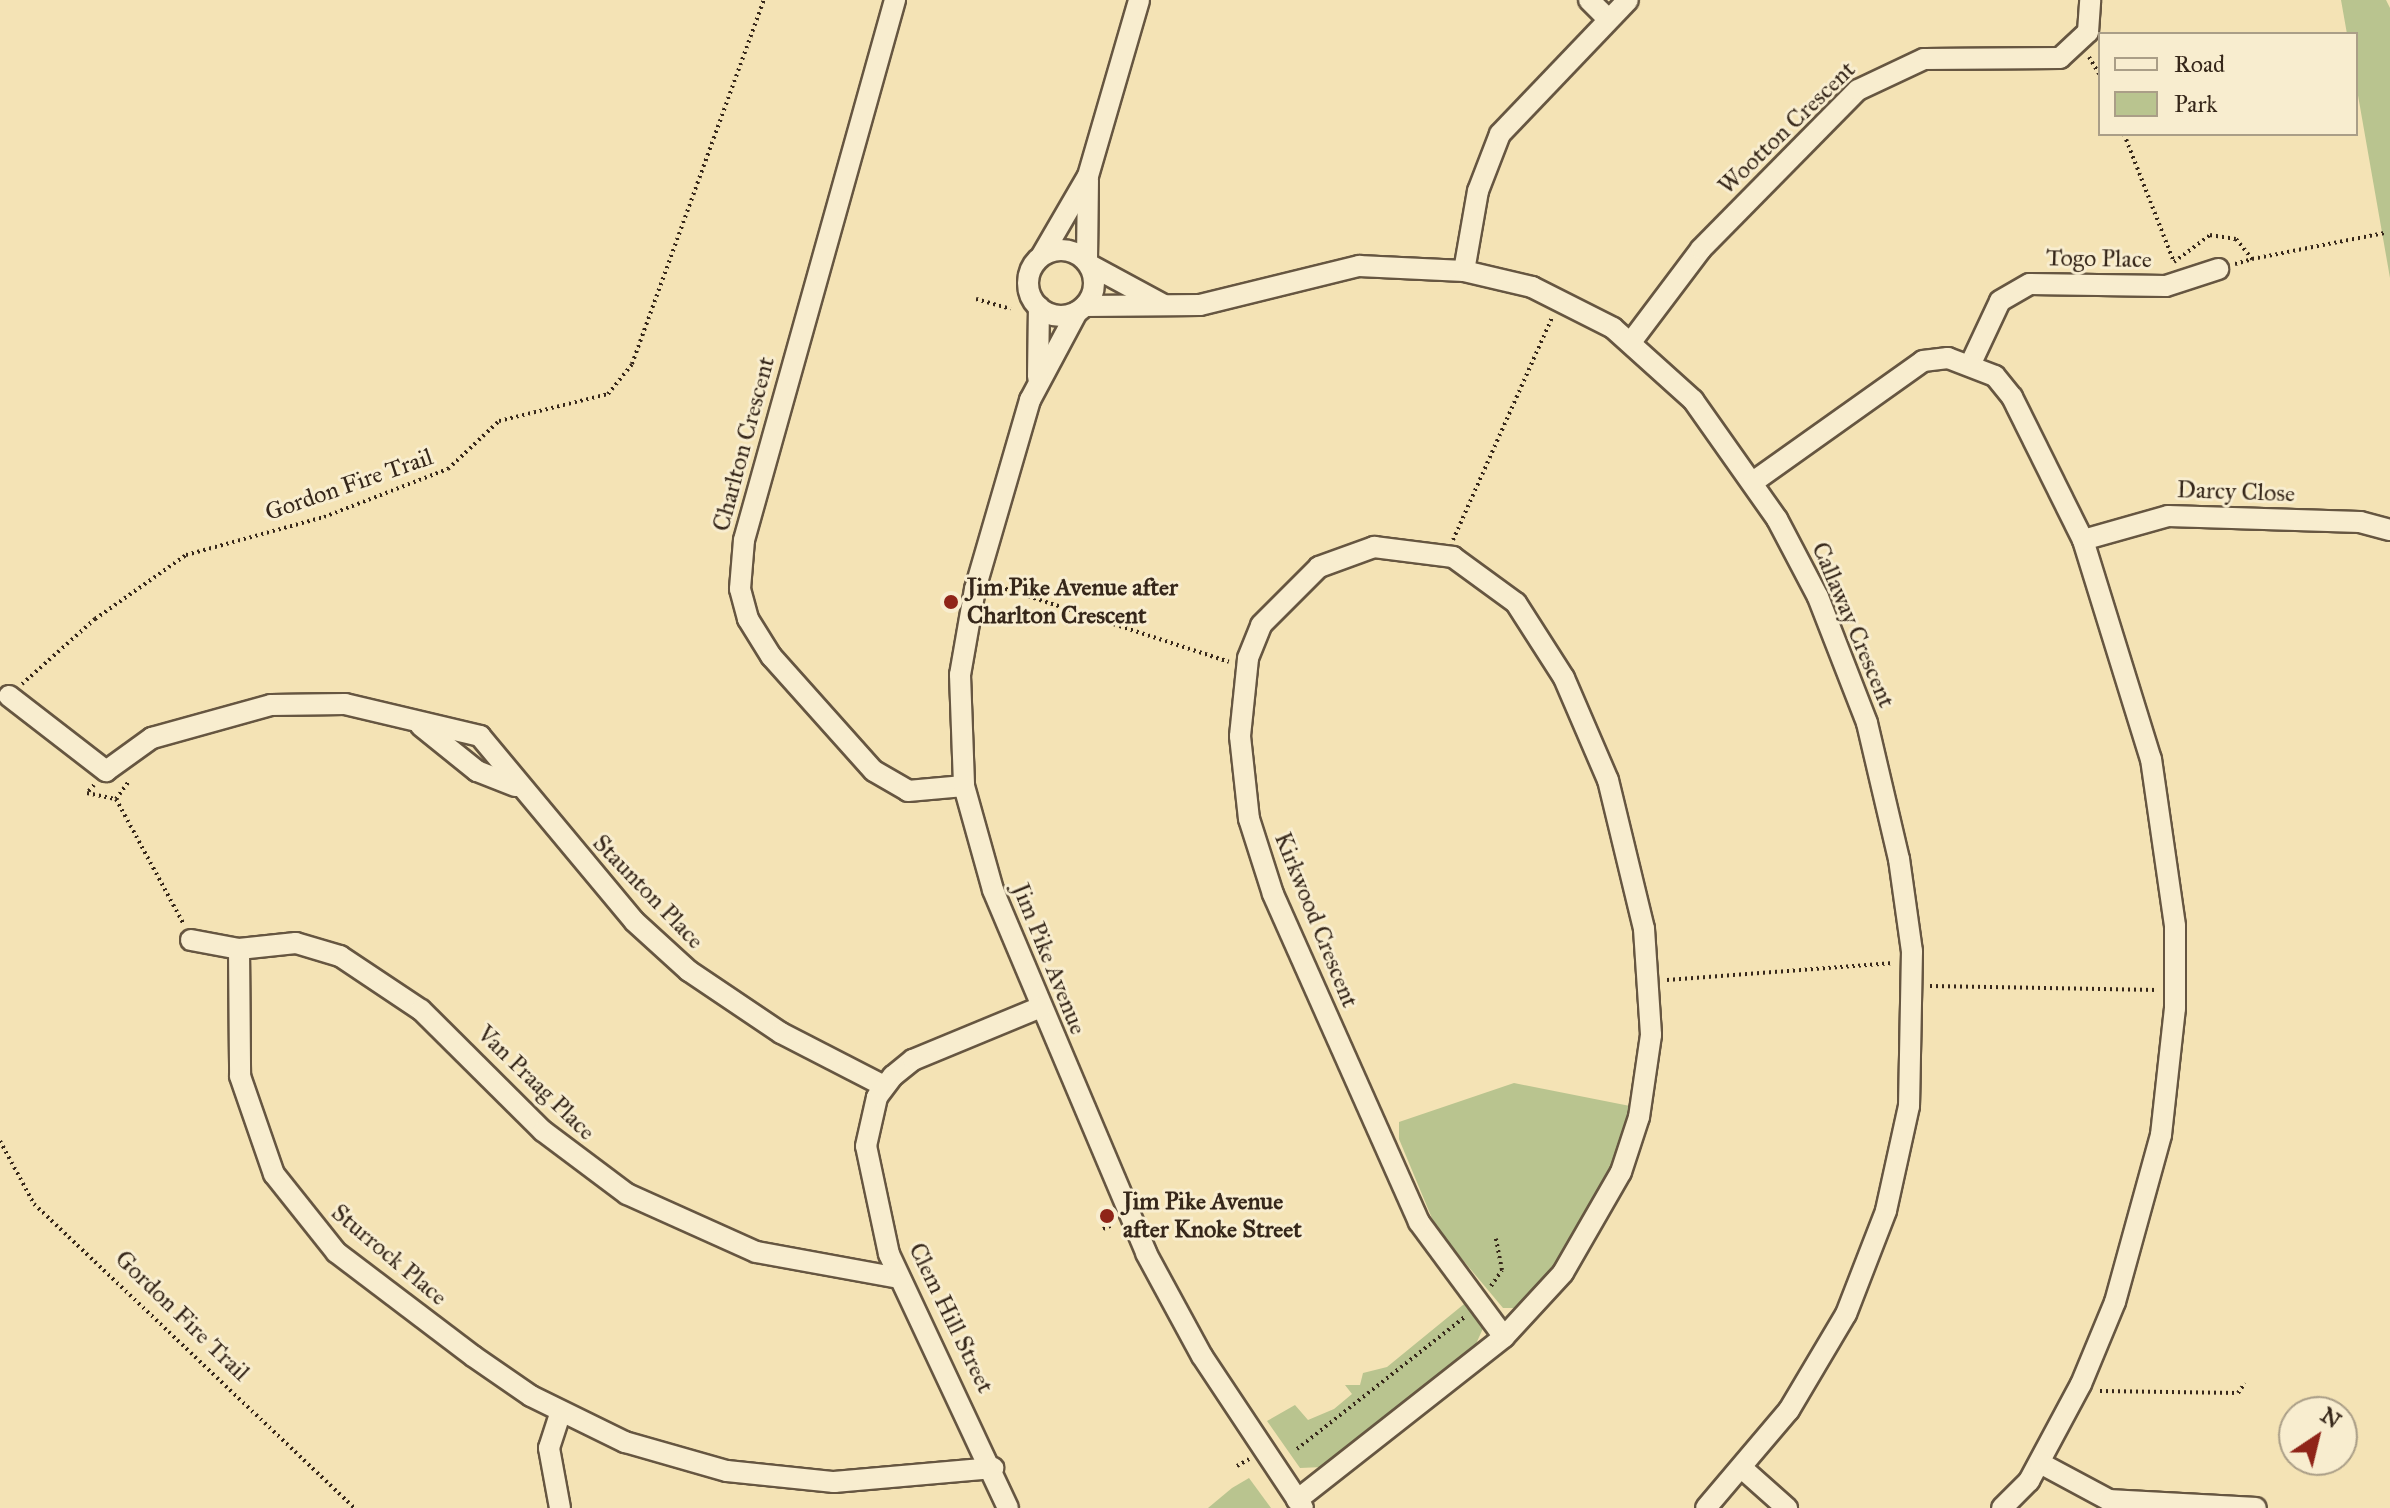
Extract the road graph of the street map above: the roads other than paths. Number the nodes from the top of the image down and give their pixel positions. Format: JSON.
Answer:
{"nodes":[{"id":1,"x":895,"y":0,"type":"edge"},
{"id":2,"x":1139,"y":0,"type":"edge"},
{"id":3,"x":1589,"y":0,"type":"edge"},
{"id":4,"x":1628,"y":0,"type":"edge"},
{"id":5,"x":2090,"y":0,"type":"edge"},
{"id":6,"x":1608,"y":19,"type":"junction"},
{"id":7,"x":1088,"y":176,"type":"junction"},
{"id":8,"x":1042,"y":255,"type":"junction"},
{"id":9,"x":1088,"y":263,"type":"junction"},
{"id":10,"x":2218,"y":269,"type":"dead end"},
{"id":11,"x":1464,"y":271,"type":"junction"},
{"id":12,"x":1166,"y":305,"type":"junction"},
{"id":13,"x":1039,"y":307,"type":"junction"},
{"id":14,"x":1081,"y":309,"type":"junction"},
{"id":15,"x":1631,"y":342,"type":"junction"},
{"id":16,"x":1971,"y":363,"type":"junction"},
{"id":17,"x":1038,"y":381,"type":"junction"},
{"id":18,"x":1753,"y":482,"type":"junction"},
{"id":19,"x":2390,"y":530,"type":"edge"},
{"id":20,"x":2083,"y":540,"type":"junction"},
{"id":21,"x":9,"y":696,"type":"road end"},
{"id":22,"x":414,"y":721,"type":"junction"},
{"id":23,"x":466,"y":733,"type":"junction"},
{"id":24,"x":455,"y":756,"type":"junction"},
{"id":25,"x":515,"y":786,"type":"junction"},
{"id":26,"x":964,"y":786,"type":"junction"},
{"id":27,"x":191,"y":940,"type":"road end"},
{"id":28,"x":239,"y":949,"type":"junction"},
{"id":29,"x":1041,"y":1007,"type":"junction"},
{"id":30,"x":884,"y":1086,"type":"junction"},
{"id":31,"x":899,"y":1278,"type":"junction"},
{"id":32,"x":1504,"y":1337,"type":"junction"},
{"id":33,"x":561,"y":1412,"type":"junction"},
{"id":34,"x":2040,"y":1463,"type":"junction"},
{"id":35,"x":993,"y":1468,"type":"junction"},
{"id":36,"x":1743,"y":1469,"type":"junction"},
{"id":37,"x":1300,"y":1504,"type":"edge"},
{"id":38,"x":560,"y":1508,"type":"edge"},
{"id":39,"x":1008,"y":1508,"type":"edge"},
{"id":40,"x":1706,"y":1508,"type":"edge"},
{"id":41,"x":1787,"y":1508,"type":"edge"},
{"id":42,"x":2002,"y":1508,"type":"edge"},
{"id":43,"x":2256,"y":1508,"type":"edge"}],
"edges":[{"from":1,"to":26,"type":"street","name":"Charlton Crescent"},
{"from":2,"to":7,"type":"street"},
{"from":3,"to":6,"type":"street"},
{"from":4,"to":6,"type":"street"},
{"from":5,"to":15,"type":"street","name":"Wootton Crescent"},
{"from":6,"to":11,"type":"street"},
{"from":7,"to":8,"type":"street"},
{"from":7,"to":9,"type":"street"},
{"from":8,"to":9,"type":"street"},
{"from":8,"to":13,"type":"street"},
{"from":9,"to":12,"type":"street","name":"Callaway Crescent"},
{"from":9,"to":14,"type":"street"},
{"from":10,"to":16,"type":"street","name":"Togo Place"},
{"from":11,"to":12,"type":"street","name":"Callaway Crescent"},
{"from":11,"to":15,"type":"street","name":"Callaway Crescent"},
{"from":12,"to":14,"type":"street","name":"Callaway Crescent"},
{"from":13,"to":14,"type":"street"},
{"from":13,"to":17,"type":"street","name":"Jim Pike Avenue"},
{"from":14,"to":17,"type":"street","name":"Jim Pike Avenue"},
{"from":15,"to":18,"type":"street","name":"Callaway Crescent"},
{"from":16,"to":18,"type":"street"},
{"from":16,"to":20,"type":"street"},
{"from":17,"to":26,"type":"street","name":"Jim Pike Avenue"},
{"from":18,"to":36,"type":"street","name":"Callaway Crescent"},
{"from":19,"to":20,"type":"street","name":"Darcy Close"},
{"from":20,"to":34,"type":"street"},
{"from":21,"to":22,"type":"street","name":"Staunton Place"},
{"from":22,"to":23,"type":"street","name":"Staunton Place"},
{"from":22,"to":24,"type":"street","name":"Staunton Place"},
{"from":23,"to":24,"type":"street"},
{"from":23,"to":25,"type":"street","name":"Staunton Place"},
{"from":24,"to":25,"type":"street","name":"Staunton Place"},
{"from":25,"to":30,"type":"street","name":"Staunton Place"},
{"from":26,"to":29,"type":"street","name":"Jim Pike Avenue"},
{"from":27,"to":28,"type":"street","name":"Van Praag Place"},
{"from":28,"to":31,"type":"street","name":"Van Praag Place"},
{"from":28,"to":33,"type":"street","name":"Sturrock Place"},
{"from":29,"to":30,"type":"street"},
{"from":29,"to":37,"type":"street","name":"Jim Pike Avenue"},
{"from":30,"to":31,"type":"street","name":"Clem Hill Street"},
{"from":31,"to":35,"type":"street","name":"Clem Hill Street"},
{"from":32,"to":32,"type":"street","name":"Kirkwood Crescent"},
{"from":32,"to":37,"type":"street","name":"Kirkwood Crescent"},
{"from":33,"to":35,"type":"street","name":"Sturrock Place"},
{"from":33,"to":38,"type":"street"},
{"from":34,"to":42,"type":"street"},
{"from":34,"to":43,"type":"street"},
{"from":35,"to":39,"type":"street","name":"Clem Hill Street"},
{"from":36,"to":40,"type":"street","name":"Callaway Crescent"},
{"from":36,"to":41,"type":"street"}]}
